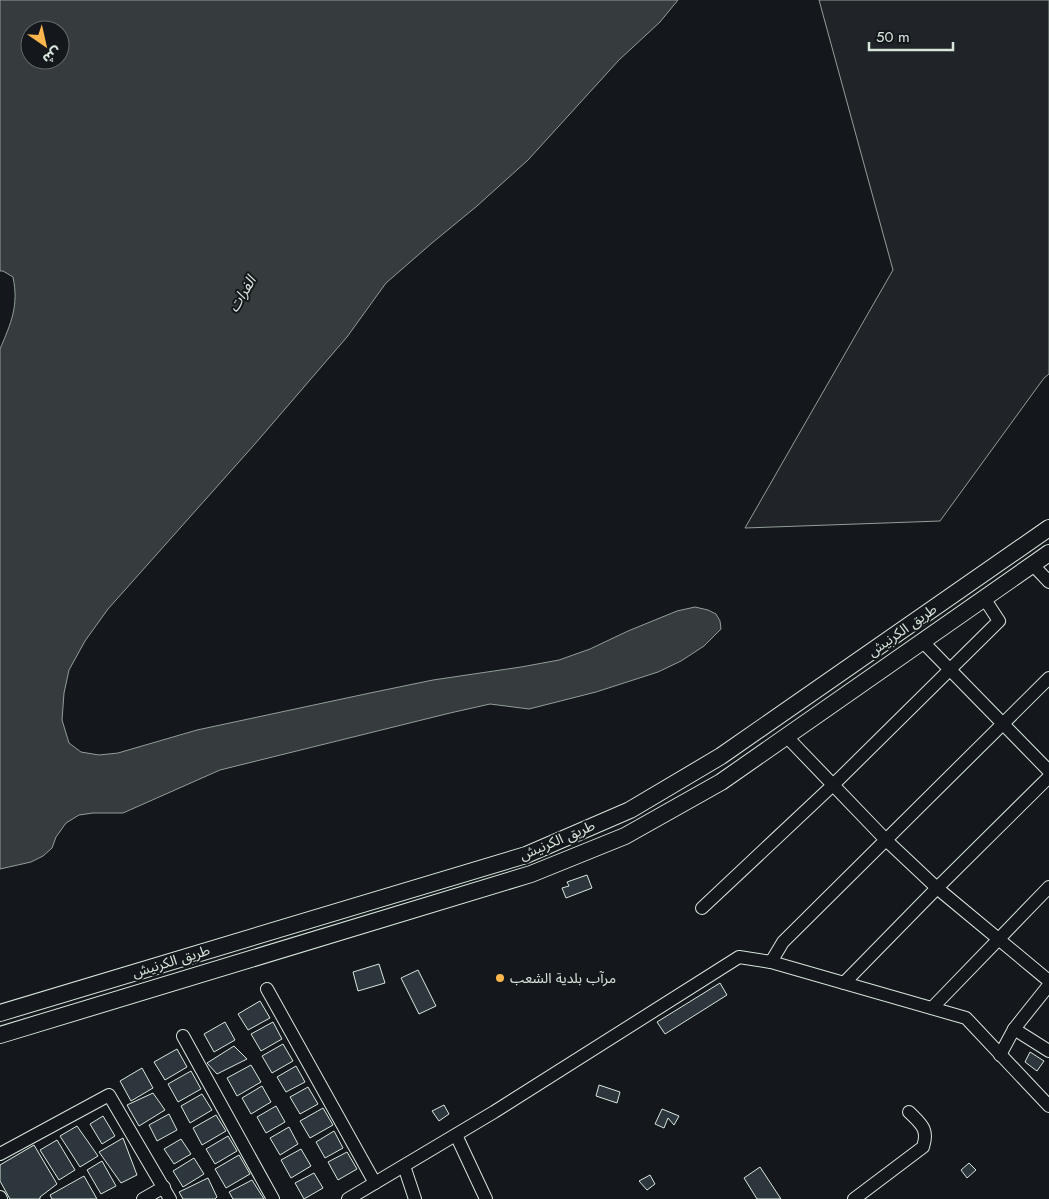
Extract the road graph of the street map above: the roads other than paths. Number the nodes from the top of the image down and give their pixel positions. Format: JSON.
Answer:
{"nodes":[{"id":1,"x":1049,"y":528,"type":"edge"},
{"id":2,"x":1049,"y":553,"type":"edge"},
{"id":3,"x":1032,"y":564,"type":"junction"},
{"id":4,"x":1049,"y":582,"type":"edge"},
{"id":5,"x":984,"y":598,"type":"junction"},
{"id":6,"x":922,"y":641,"type":"junction"},
{"id":7,"x":951,"y":670,"type":"junction"},
{"id":8,"x":1049,"y":678,"type":"edge"},
{"id":9,"x":1002,"y":723,"type":"junction"},
{"id":10,"x":786,"y":736,"type":"junction"},
{"id":11,"x":1049,"y":771,"type":"edge"},
{"id":12,"x":1049,"y":777,"type":"edge"},
{"id":13,"x":833,"y":785,"type":"junction"},
{"id":14,"x":886,"y":840,"type":"junction"},
{"id":15,"x":1049,"y":887,"type":"edge"},
{"id":16,"x":937,"y":888,"type":"junction"},
{"id":17,"x":702,"y":908,"type":"dead end"},
{"id":18,"x":998,"y":939,"type":"junction"},
{"id":19,"x":771,"y":962,"type":"junction"},
{"id":20,"x":1049,"y":981,"type":"edge"},
{"id":21,"x":844,"y":983,"type":"junction"},
{"id":22,"x":1049,"y":985,"type":"edge"},
{"id":23,"x":267,"y":989,"type":"dead end"},
{"id":24,"x":932,"y":1008,"type":"junction"},
{"id":25,"x":0,"y":1013,"type":"edge"},
{"id":26,"x":1014,"y":1029,"type":"junction"},
{"id":27,"x":0,"y":1036,"type":"edge"},
{"id":28,"x":183,"y":1036,"type":"dead end"},
{"id":29,"x":1049,"y":1051,"type":"edge"},
{"id":30,"x":1000,"y":1054,"type":"junction"},
{"id":31,"x":1049,"y":1106,"type":"edge"},
{"id":32,"x":909,"y":1112,"type":"dead end"},
{"id":33,"x":456,"y":1135,"type":"junction"},
{"id":34,"x":0,"y":1154,"type":"edge"},
{"id":35,"x":404,"y":1166,"type":"junction"},
{"id":36,"x":375,"y":1183,"type":"junction"},
{"id":37,"x":164,"y":1187,"type":"junction"},
{"id":38,"x":143,"y":1199,"type":"edge"},
{"id":39,"x":170,"y":1199,"type":"edge"},
{"id":40,"x":273,"y":1199,"type":"edge"},
{"id":41,"x":348,"y":1199,"type":"edge"},
{"id":42,"x":415,"y":1199,"type":"edge"},
{"id":43,"x":486,"y":1199,"type":"edge"},
{"id":44,"x":854,"y":1199,"type":"edge"}],
"edges":[{"from":1,"to":25,"type":"main road","name":"طريق الكرنيش"},
{"from":2,"to":3,"type":"main road","name":"طريق الكرنيش"},
{"from":3,"to":4,"type":"street"},
{"from":3,"to":5,"type":"main road","name":"طريق الكرنيش"},
{"from":5,"to":6,"type":"main road","name":"طريق الكرنيش"},
{"from":5,"to":7,"type":"street"},
{"from":6,"to":7,"type":"street"},
{"from":6,"to":10,"type":"main road","name":"طريق الكرنيش"},
{"from":7,"to":9,"type":"street"},
{"from":7,"to":13,"type":"street"},
{"from":8,"to":9,"type":"street"},
{"from":9,"to":11,"type":"street"},
{"from":9,"to":14,"type":"street"},
{"from":10,"to":13,"type":"street"},
{"from":10,"to":27,"type":"main road","name":"طريق الكرنيش"},
{"from":12,"to":16,"type":"street"},
{"from":13,"to":14,"type":"street"},
{"from":13,"to":17,"type":"street"},
{"from":14,"to":16,"type":"street"},
{"from":14,"to":19,"type":"street"},
{"from":15,"to":18,"type":"street"},
{"from":16,"to":18,"type":"street"},
{"from":16,"to":21,"type":"street"},
{"from":18,"to":20,"type":"street"},
{"from":18,"to":24,"type":"street"},
{"from":19,"to":21,"type":"street"},
{"from":19,"to":33,"type":"street"},
{"from":21,"to":24,"type":"street"},
{"from":22,"to":26,"type":"street"},
{"from":23,"to":36,"type":"street"},
{"from":24,"to":30,"type":"street"},
{"from":26,"to":29,"type":"street"},
{"from":26,"to":30,"type":"street"},
{"from":28,"to":40,"type":"street"},
{"from":30,"to":31,"type":"street"},
{"from":32,"to":44,"type":"street"},
{"from":33,"to":35,"type":"street"},
{"from":33,"to":43,"type":"street"},
{"from":34,"to":37,"type":"street"},
{"from":35,"to":36,"type":"street"},
{"from":35,"to":42,"type":"street"},
{"from":36,"to":41,"type":"street"},
{"from":37,"to":38,"type":"street"},
{"from":37,"to":39,"type":"street"}]}
